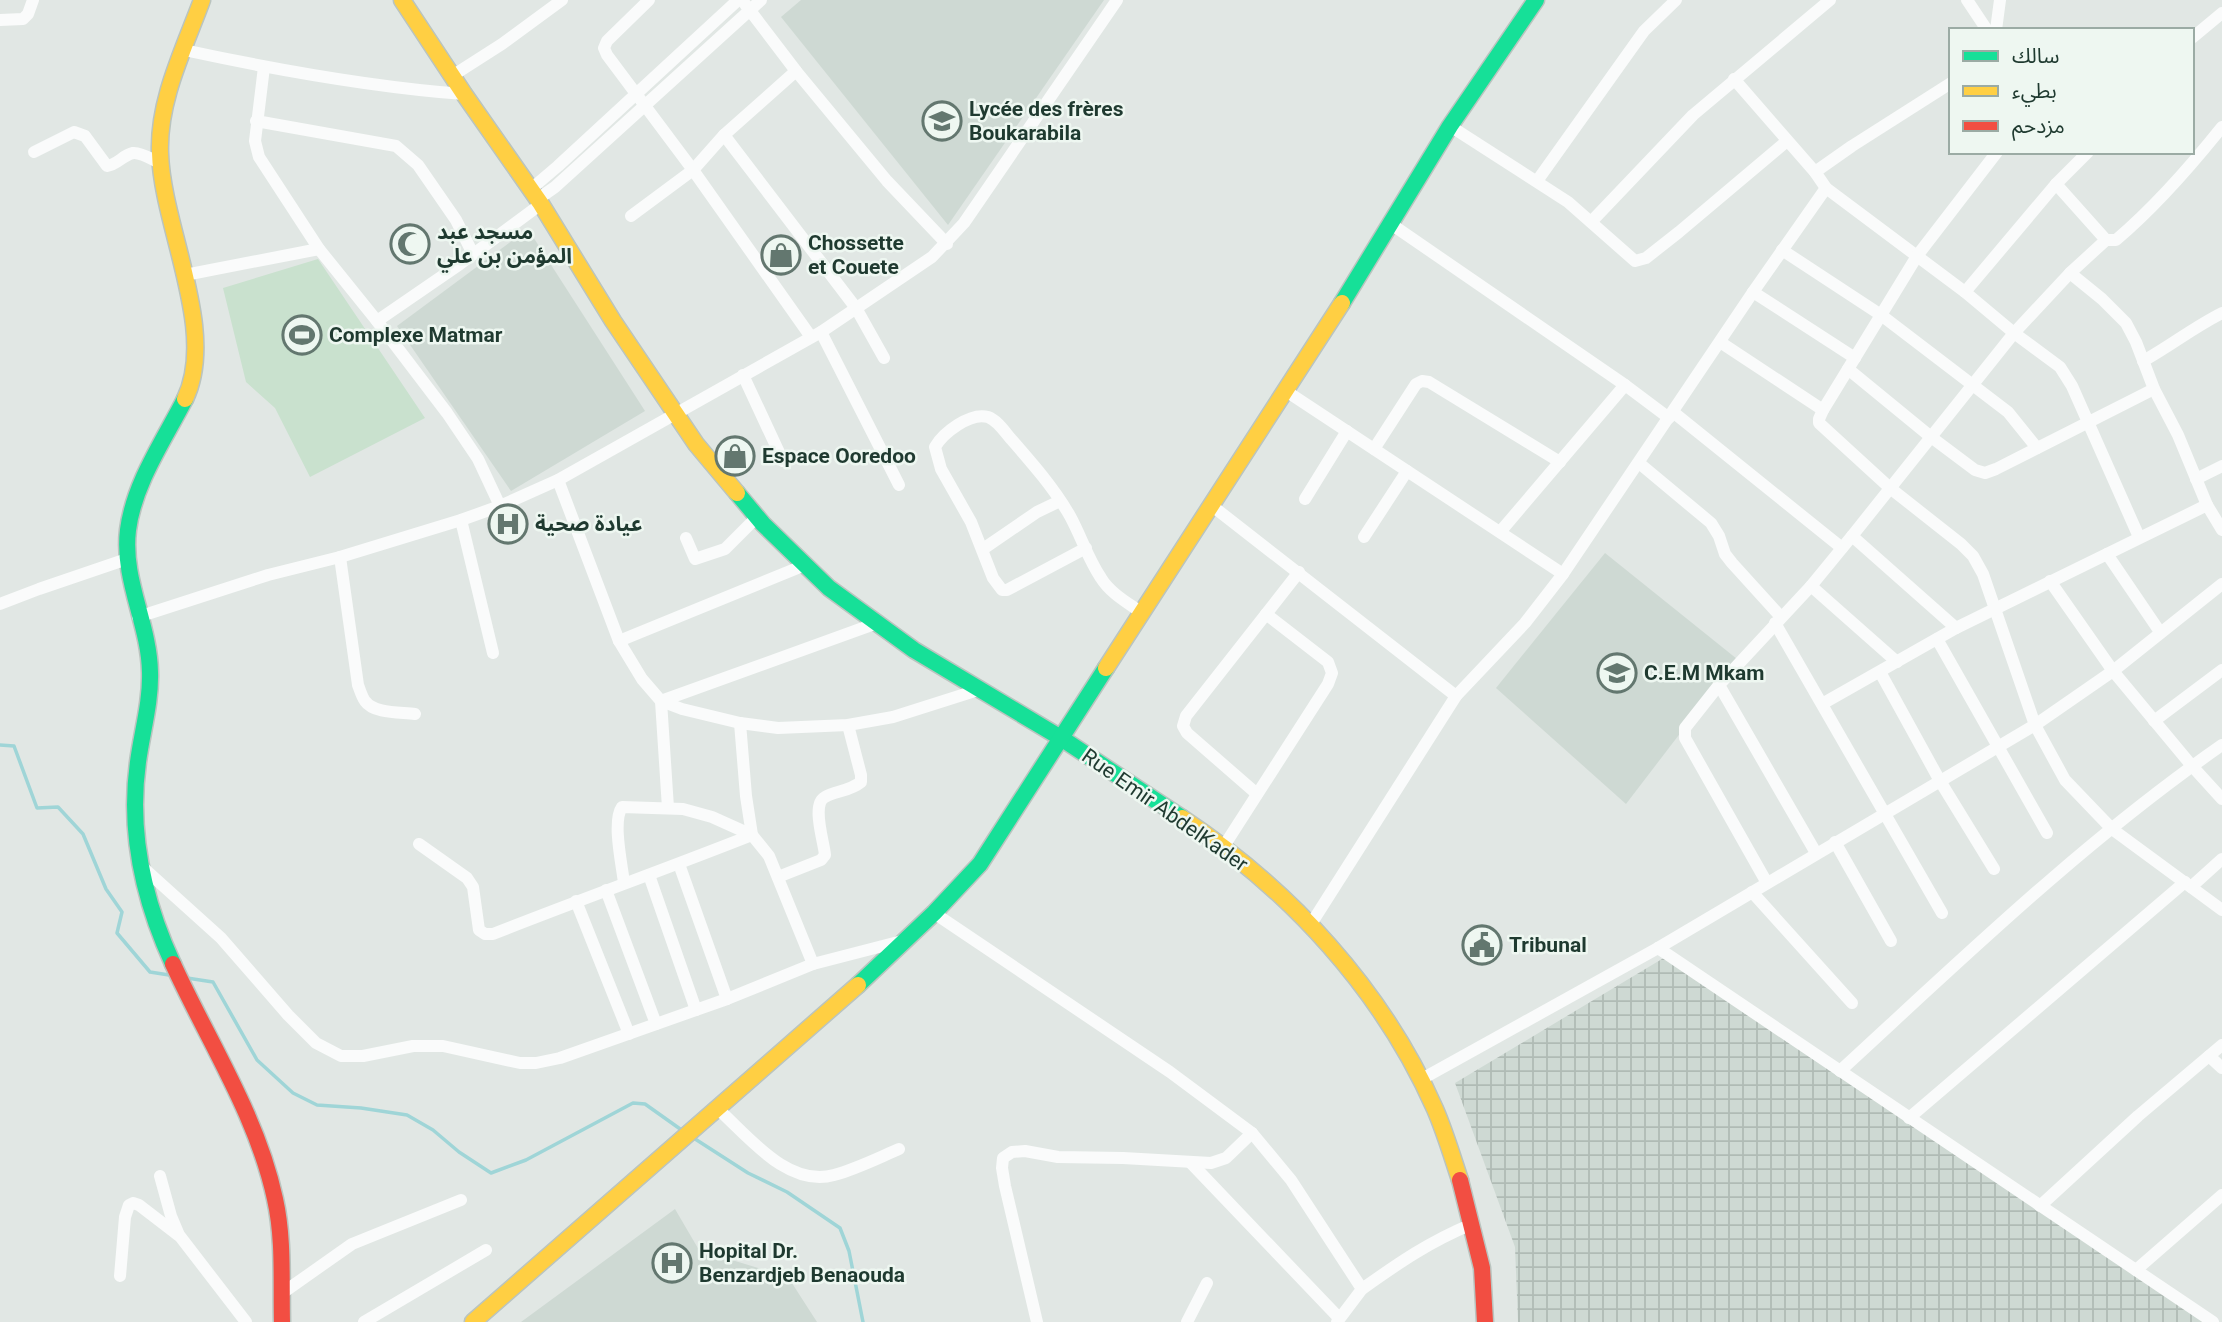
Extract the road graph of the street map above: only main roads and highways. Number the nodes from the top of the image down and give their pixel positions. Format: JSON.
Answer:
{"nodes":[{"id":1,"x":202,"y":0,"type":"edge"},
{"id":2,"x":402,"y":0,"type":"edge"},
{"id":3,"x":1536,"y":0,"type":"edge"},
{"id":4,"x":1061,"y":738,"type":"junction"},
{"id":5,"x":282,"y":1322,"type":"edge"},
{"id":6,"x":473,"y":1322,"type":"edge"},
{"id":7,"x":1485,"y":1322,"type":"edge"}],
"edges":[{"from":1,"to":5,"type":"main road"},
{"from":2,"to":4,"type":"main road","name":"Rue Emir AbdelKader"},
{"from":3,"to":4,"type":"main road"},
{"from":4,"to":6,"type":"main road"},
{"from":4,"to":7,"type":"main road","name":"Rue Emir AbdelKader"}]}
